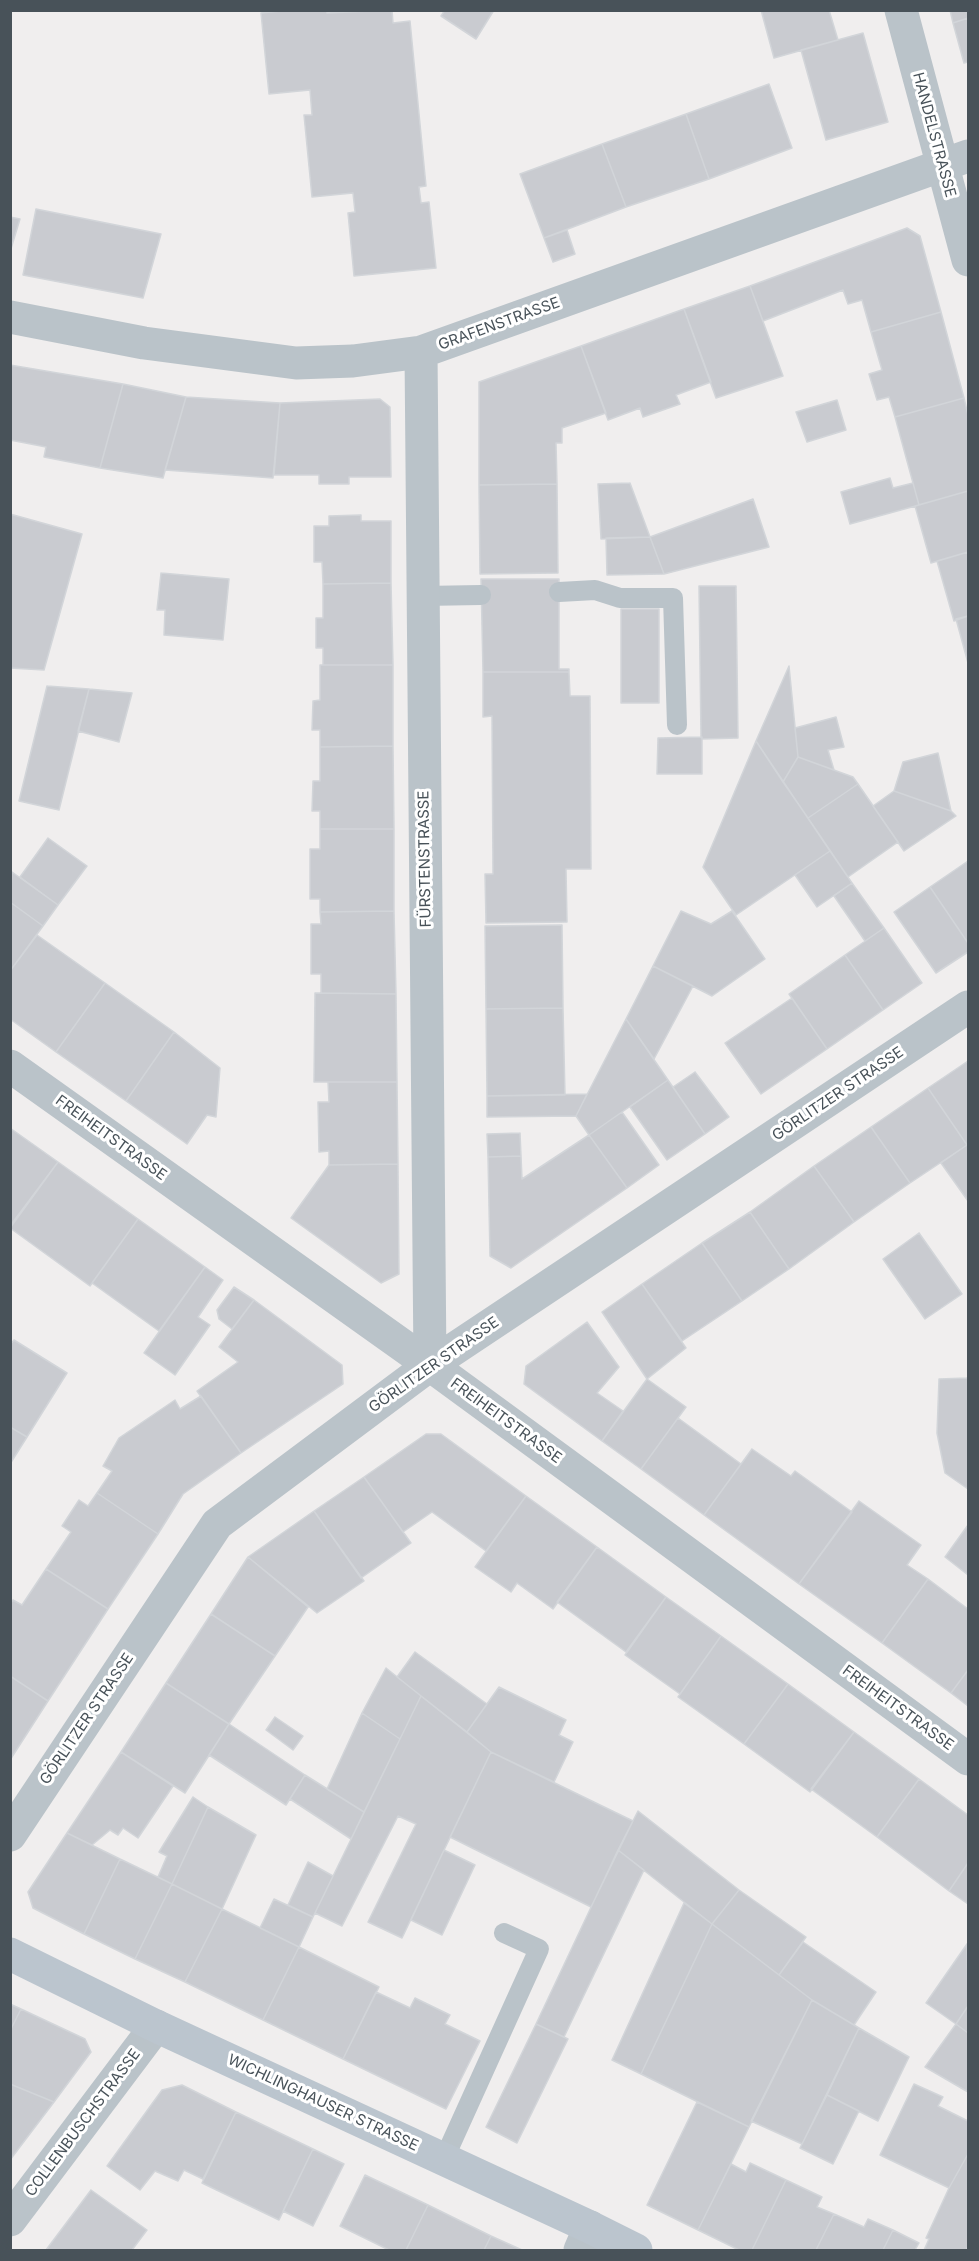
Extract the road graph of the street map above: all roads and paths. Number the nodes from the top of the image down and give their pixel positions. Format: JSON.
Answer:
{"nodes":[{"id":1,"x":902,"y":10,"type":"edge"},
{"id":2,"x":955,"y":161,"type":"edge"},
{"id":3,"x":969,"y":260,"type":"edge"},
{"id":4,"x":10,"y":316,"type":"edge"},
{"id":5,"x":421,"y":352,"type":"junction"},
{"id":6,"x":558,"y":592,"type":"dead end"},
{"id":7,"x":481,"y":594,"type":"dead end"},
{"id":8,"x":423,"y":596,"type":"junction"},
{"id":9,"x":677,"y":725,"type":"dead end"},
{"id":10,"x":969,"y":1007,"type":"edge"},
{"id":11,"x":10,"y":1066,"type":"edge"},
{"id":12,"x":430,"y":1365,"type":"junction"},
{"id":13,"x":969,"y":1760,"type":"edge"},
{"id":14,"x":10,"y":1835,"type":"edge"},
{"id":15,"x":504,"y":1934,"type":"dead end"},
{"id":16,"x":10,"y":1954,"type":"edge"},
{"id":17,"x":156,"y":2026,"type":"junction"},
{"id":18,"x":444,"y":2159,"type":"junction"},
{"id":19,"x":10,"y":2220,"type":"edge"},
{"id":20,"x":585,"y":2239,"type":"edge"},
{"id":21,"x":636,"y":2250,"type":"edge"}],
"edges":[{"from":1,"to":2,"type":"street","name":"HANDELSTRASSE"},
{"from":2,"to":3,"type":"street","name":"HANDELSTRASSE"},
{"from":2,"to":5,"type":"street","name":"GRAFENSTRASSE"},
{"from":4,"to":5,"type":"street","name":"GRAFENSTRASSE"},
{"from":5,"to":8,"type":"street","name":"FÜRSTENSTRASSE"},
{"from":6,"to":9,"type":"lane"},
{"from":7,"to":8,"type":"lane"},
{"from":8,"to":12,"type":"street","name":"FÜRSTENSTRASSE"},
{"from":10,"to":12,"type":"street","name":"GÖRLITZER STRASSE"},
{"from":11,"to":12,"type":"street","name":"FREIHEITSTRASSE"},
{"from":12,"to":13,"type":"street","name":"FREIHEITSTRASSE"},
{"from":12,"to":14,"type":"street","name":"GÖRLITZER STRASSE"},
{"from":15,"to":18,"type":"lane"},
{"from":16,"to":17,"type":"street","name":"WICHLINGHAUSER STRASSE"},
{"from":17,"to":18,"type":"street","name":"WICHLINGHAUSER STRASSE"},
{"from":17,"to":19,"type":"street","name":"COLLENBUSCHSTRASSE"},
{"from":18,"to":20,"type":"street","name":"WICHLINGHAUSER STRASSE"},
{"from":20,"to":21,"type":"street","name":"WICHLINGHAUSER STRASSE"}]}
